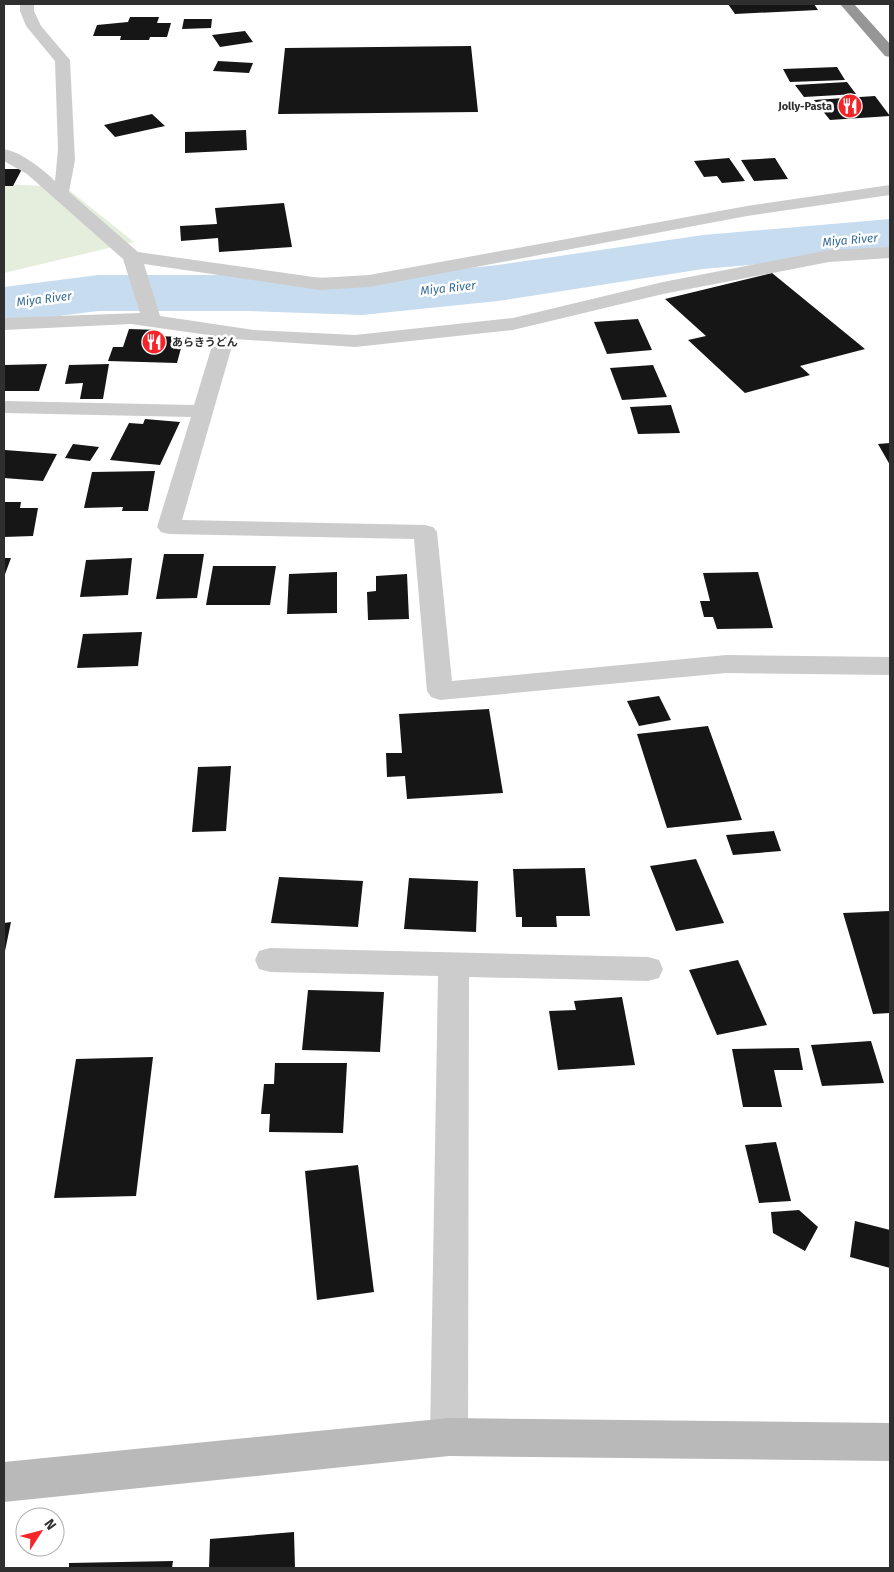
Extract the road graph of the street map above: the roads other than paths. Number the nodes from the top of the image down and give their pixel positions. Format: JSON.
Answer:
{"nodes":[{"id":1,"x":27,"y":4,"type":"edge"},
{"id":2,"x":847,"y":4,"type":"edge"},
{"id":3,"x":890,"y":53,"type":"edge"},
{"id":4,"x":4,"y":154,"type":"edge"},
{"id":5,"x":890,"y":190,"type":"edge"},
{"id":6,"x":60,"y":193,"type":"junction"},
{"id":7,"x":890,"y":252,"type":"edge"},
{"id":8,"x":133,"y":261,"type":"junction"},
{"id":9,"x":151,"y":315,"type":"junction"},
{"id":10,"x":4,"y":324,"type":"edge"},
{"id":11,"x":226,"y":332,"type":"junction"},
{"id":12,"x":4,"y":407,"type":"edge"},
{"id":13,"x":203,"y":410,"type":"junction"},
{"id":14,"x":890,"y":666,"type":"edge"},
{"id":15,"x":270,"y":960,"type":"dead end"},
{"id":16,"x":454,"y":964,"type":"junction"},
{"id":17,"x":648,"y":969,"type":"dead end"},
{"id":18,"x":449,"y":1438,"type":"junction"},
{"id":19,"x":890,"y":1442,"type":"edge"},
{"id":20,"x":4,"y":1482,"type":"edge"}],
"edges":[{"from":1,"to":6,"type":"street"},
{"from":2,"to":3,"type":"highway"},
{"from":4,"to":6,"type":"street"},
{"from":5,"to":8,"type":"street"},
{"from":6,"to":8,"type":"street"},
{"from":7,"to":11,"type":"street"},
{"from":8,"to":9,"type":"street"},
{"from":9,"to":10,"type":"street"},
{"from":9,"to":11,"type":"street"},
{"from":11,"to":13,"type":"street"},
{"from":12,"to":13,"type":"street"},
{"from":13,"to":14,"type":"street"},
{"from":15,"to":16,"type":"street"},
{"from":16,"to":17,"type":"street"},
{"from":16,"to":18,"type":"street"},
{"from":18,"to":19,"type":"street"},
{"from":18,"to":20,"type":"street"}]}
